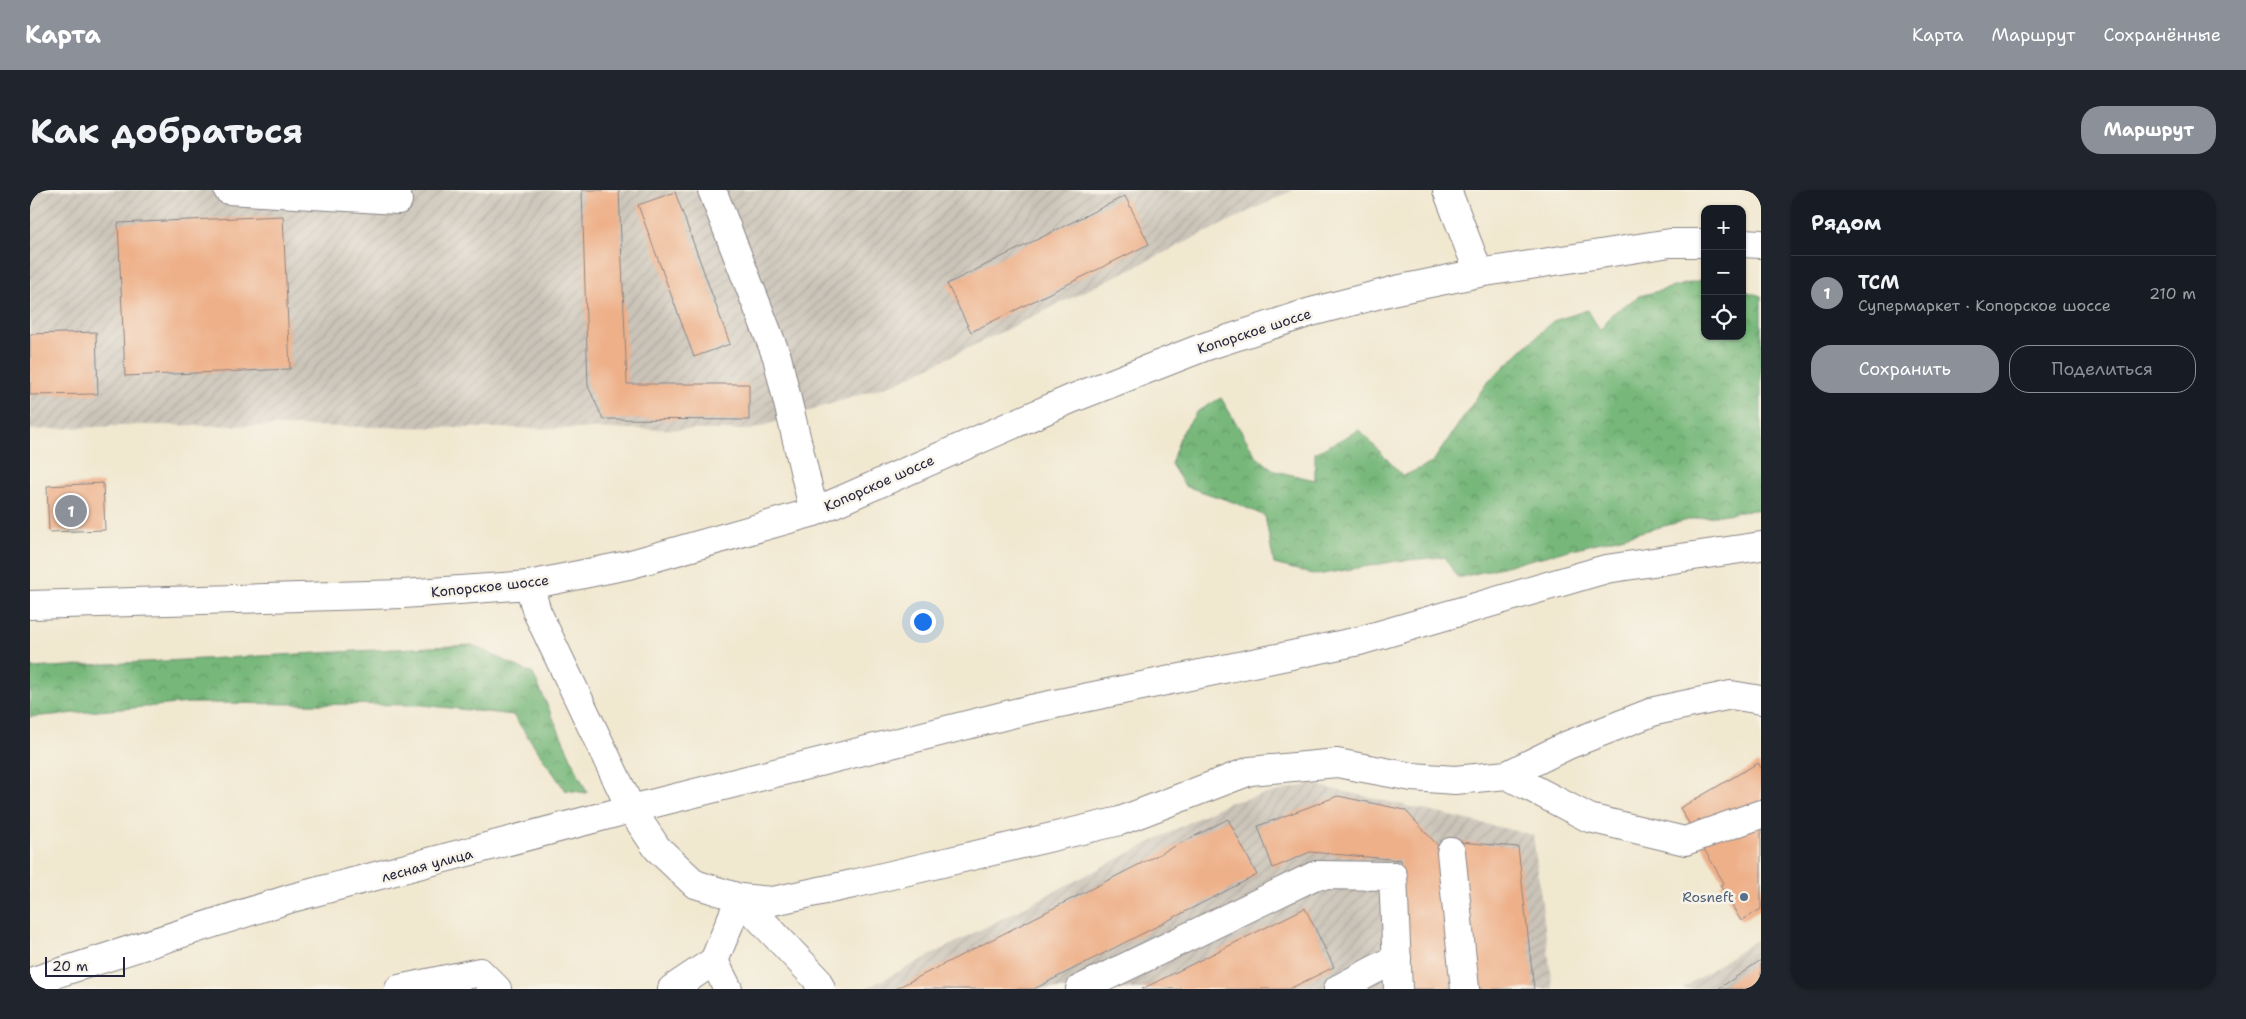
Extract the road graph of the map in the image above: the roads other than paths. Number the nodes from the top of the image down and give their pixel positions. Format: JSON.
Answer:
{"nodes":[{"id":1,"x":228,"y":190,"type":"edge"},
{"id":2,"x":712,"y":190,"type":"edge"},
{"id":3,"x":1447,"y":190,"type":"edge"},
{"id":4,"x":398,"y":200,"type":"dead end"},
{"id":5,"x":1701,"y":243,"type":"edge"},
{"id":6,"x":1746,"y":243,"type":"edge"},
{"id":7,"x":1761,"y":244,"type":"edge"},
{"id":8,"x":1478,"y":273,"type":"junction"},
{"id":9,"x":814,"y":512,"type":"junction"},
{"id":10,"x":1761,"y":546,"type":"edge"},
{"id":11,"x":529,"y":585,"type":"junction"},
{"id":12,"x":30,"y":605,"type":"edge"},
{"id":13,"x":1761,"y":700,"type":"edge"},
{"id":14,"x":1507,"y":775,"type":"junction"},
{"id":15,"x":631,"y":809,"type":"junction"},
{"id":16,"x":1761,"y":814,"type":"edge"},
{"id":17,"x":1450,"y":852,"type":"dead end"},
{"id":18,"x":740,"y":898,"type":"junction"},
{"id":19,"x":1397,"y":958,"type":"junction"},
{"id":20,"x":714,"y":961,"type":"junction"},
{"id":21,"x":30,"y":982,"type":"edge"},
{"id":22,"x":399,"y":989,"type":"edge"},
{"id":23,"x":497,"y":989,"type":"edge"},
{"id":24,"x":672,"y":989,"type":"edge"},
{"id":25,"x":728,"y":989,"type":"edge"},
{"id":26,"x":821,"y":989,"type":"edge"},
{"id":27,"x":1080,"y":989,"type":"edge"},
{"id":28,"x":1338,"y":989,"type":"edge"},
{"id":29,"x":1398,"y":989,"type":"edge"},
{"id":30,"x":1465,"y":989,"type":"edge"}],
"edges":[{"from":1,"to":4,"type":"street"},
{"from":2,"to":9,"type":"street"},
{"from":3,"to":8,"type":"street"},
{"from":5,"to":8,"type":"street","name":"Копорское шоссе"},
{"from":6,"to":7,"type":"street"},
{"from":8,"to":9,"type":"street","name":"Копорское шоссе"},
{"from":9,"to":11,"type":"street","name":"Копорское шоссе"},
{"from":10,"to":15,"type":"street","name":"лесная улица"},
{"from":11,"to":12,"type":"street","name":"Копорское шоссе"},
{"from":11,"to":15,"type":"street"},
{"from":13,"to":14,"type":"street"},
{"from":14,"to":16,"type":"street"},
{"from":14,"to":18,"type":"street"},
{"from":15,"to":18,"type":"street"},
{"from":15,"to":21,"type":"street","name":"лесная улица"},
{"from":17,"to":30,"type":"street"},
{"from":18,"to":20,"type":"street"},
{"from":18,"to":26,"type":"street"},
{"from":19,"to":27,"type":"street"},
{"from":19,"to":28,"type":"street"},
{"from":19,"to":29,"type":"street"},
{"from":20,"to":24,"type":"street"},
{"from":20,"to":25,"type":"street"},
{"from":22,"to":23,"type":"street"}]}
